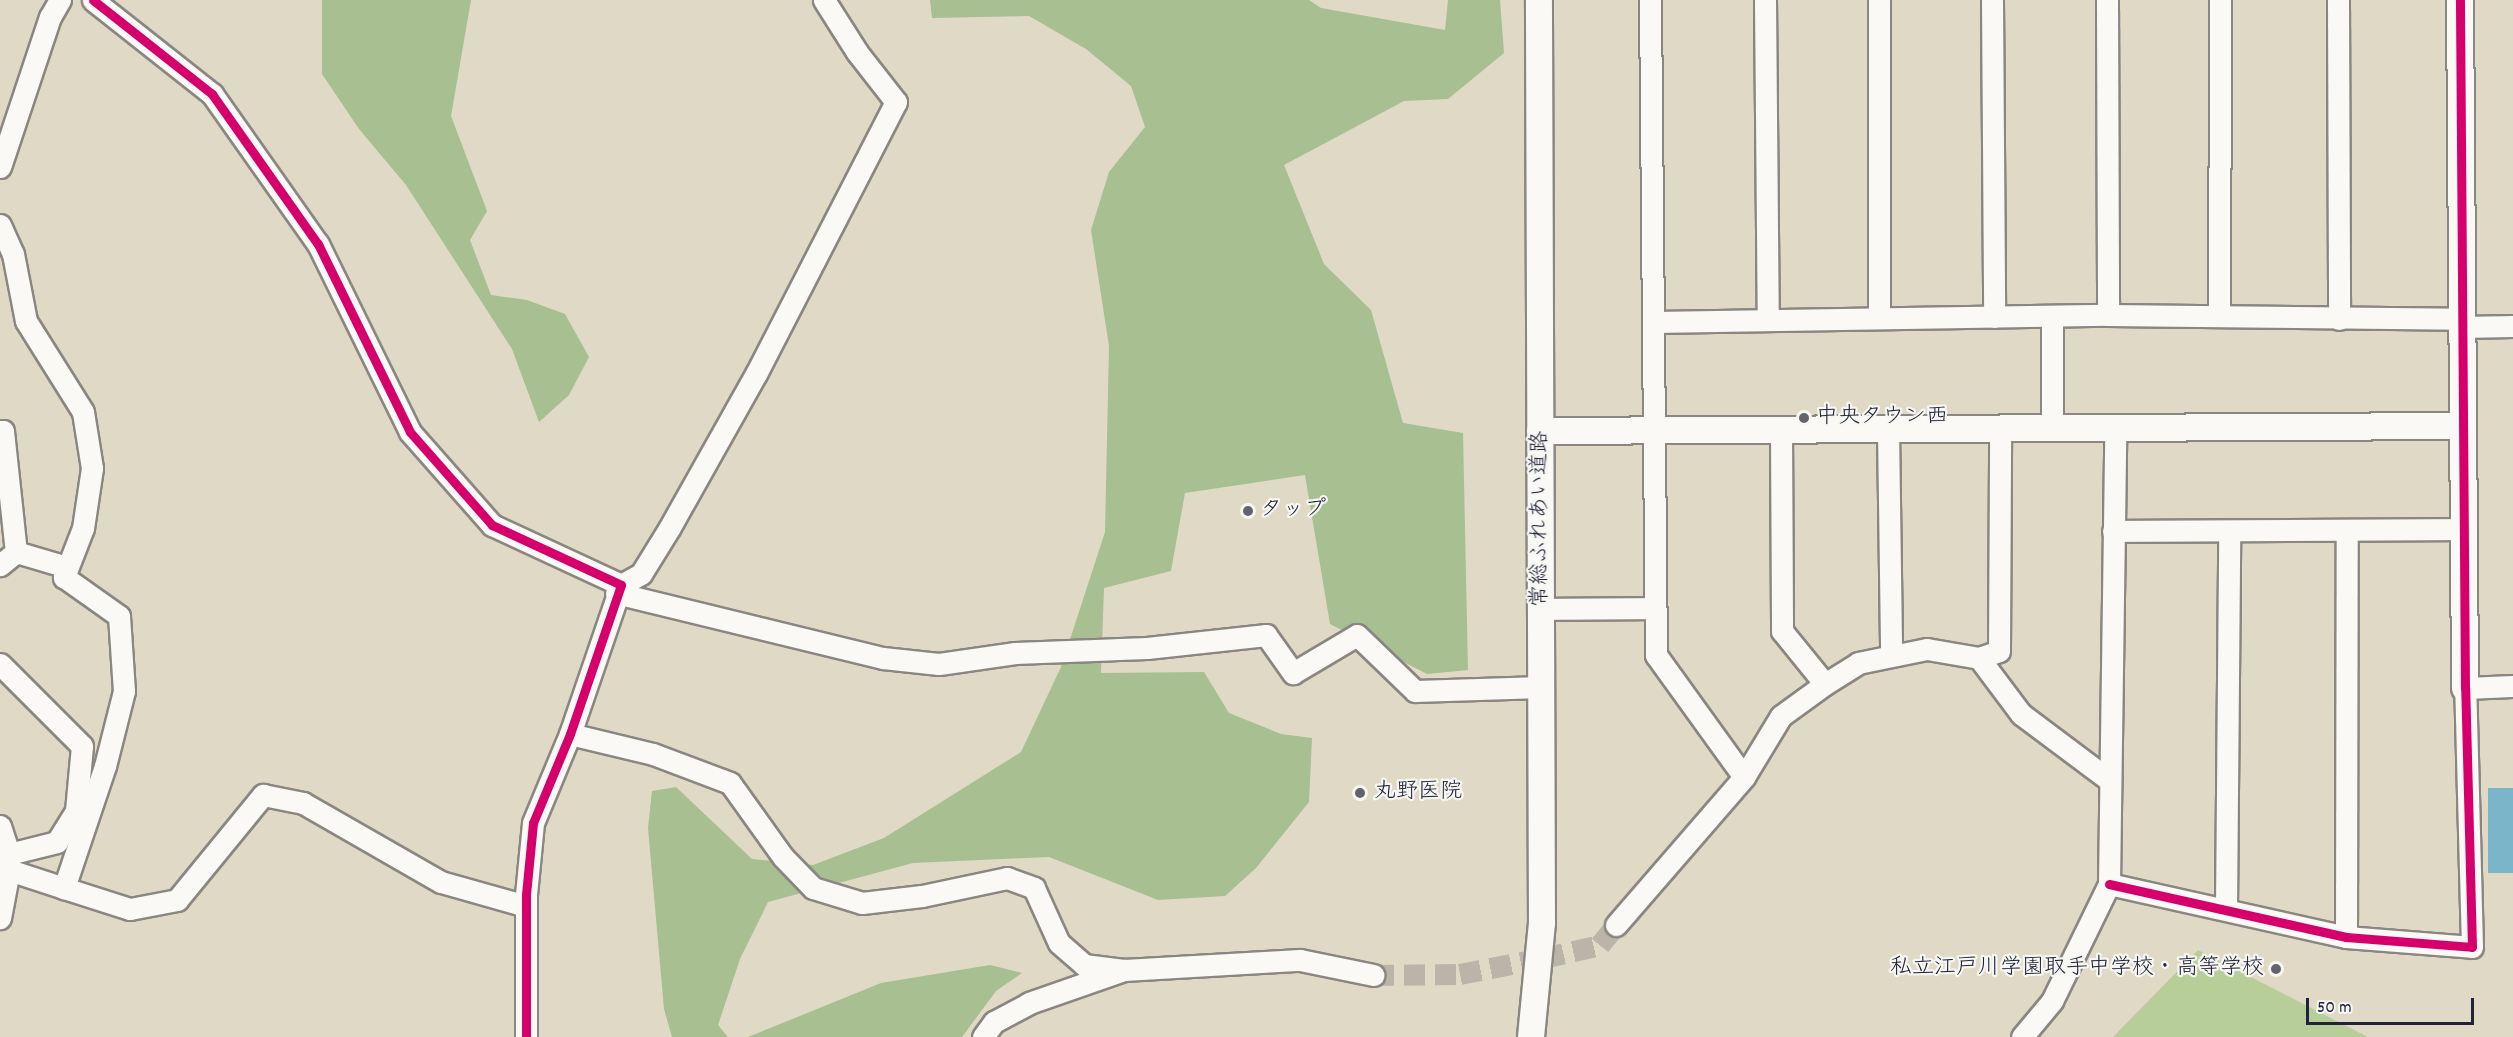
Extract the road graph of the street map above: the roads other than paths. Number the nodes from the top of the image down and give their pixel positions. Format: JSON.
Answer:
{"nodes":[{"id":1,"x":60,"y":0,"type":"edge"},
{"id":2,"x":93,"y":0,"type":"edge"},
{"id":3,"x":825,"y":0,"type":"edge"},
{"id":4,"x":1539,"y":0,"type":"edge"},
{"id":5,"x":1650,"y":0,"type":"edge"},
{"id":6,"x":1765,"y":0,"type":"edge"},
{"id":7,"x":1879,"y":0,"type":"edge"},
{"id":8,"x":1992,"y":0,"type":"edge"},
{"id":9,"x":2107,"y":0,"type":"edge"},
{"id":10,"x":2220,"y":0,"type":"edge"},
{"id":11,"x":2338,"y":0,"type":"edge"},
{"id":12,"x":2460,"y":0,"type":"edge"},
{"id":13,"x":0,"y":167,"type":"edge"},
{"id":14,"x":0,"y":225,"type":"edge"},
{"id":15,"x":2108,"y":315,"type":"junction"},
{"id":16,"x":2052,"y":316,"type":"junction"},
{"id":17,"x":2219,"y":316,"type":"junction"},
{"id":18,"x":1994,"y":317,"type":"junction"},
{"id":19,"x":1879,"y":318,"type":"junction"},
{"id":20,"x":1768,"y":319,"type":"junction"},
{"id":21,"x":2339,"y":319,"type":"junction"},
{"id":22,"x":1653,"y":322,"type":"junction"},
{"id":23,"x":2461,"y":323,"type":"junction"},
{"id":24,"x":2513,"y":326,"type":"edge"},
{"id":25,"x":2463,"y":426,"type":"junction"},
{"id":26,"x":2052,"y":428,"type":"junction"},
{"id":27,"x":2115,"y":428,"type":"junction"},
{"id":28,"x":1888,"y":429,"type":"junction"},
{"id":29,"x":2000,"y":429,"type":"junction"},
{"id":30,"x":1657,"y":430,"type":"junction"},
{"id":31,"x":1781,"y":430,"type":"junction"},
{"id":32,"x":1540,"y":431,"type":"junction"},
{"id":33,"x":0,"y":432,"type":"edge"},
{"id":34,"x":2463,"y":529,"type":"junction"},
{"id":35,"x":2347,"y":530,"type":"junction"},
{"id":36,"x":2114,"y":531,"type":"junction"},
{"id":37,"x":2229,"y":531,"type":"junction"},
{"id":38,"x":8,"y":558,"type":"edge"},
{"id":39,"x":67,"y":567,"type":"junction"},
{"id":40,"x":619,"y":589,"type":"junction"},
{"id":41,"x":1654,"y":608,"type":"junction"},
{"id":42,"x":1541,"y":609,"type":"junction"},
{"id":43,"x":1891,"y":653,"type":"junction"},
{"id":44,"x":1979,"y":658,"type":"junction"},
{"id":45,"x":0,"y":664,"type":"edge"},
{"id":46,"x":1825,"y":684,"type":"junction"},
{"id":47,"x":2513,"y":686,"type":"edge"},
{"id":48,"x":1542,"y":687,"type":"junction"},
{"id":49,"x":2464,"y":688,"type":"junction"},
{"id":50,"x":570,"y":734,"type":"junction"},
{"id":51,"x":1744,"y":777,"type":"junction"},
{"id":52,"x":2108,"y":779,"type":"junction"},
{"id":53,"x":0,"y":826,"type":"edge"},
{"id":54,"x":9,"y":862,"type":"junction"},
{"id":55,"x":2109,"y":884,"type":"junction"},
{"id":56,"x":64,"y":888,"type":"junction"},
{"id":57,"x":526,"y":906,"type":"junction"},
{"id":58,"x":2226,"y":908,"type":"junction"},
{"id":59,"x":0,"y":918,"type":"edge"},
{"id":60,"x":1616,"y":925,"type":"tunnel mouth"},
{"id":61,"x":2346,"y":937,"type":"junction"},
{"id":62,"x":1124,"y":970,"type":"junction"},
{"id":63,"x":1373,"y":975,"type":"tunnel mouth"},
{"id":64,"x":526,"y":1037,"type":"edge"},
{"id":65,"x":983,"y":1037,"type":"edge"},
{"id":66,"x":1532,"y":1037,"type":"edge"},
{"id":67,"x":2022,"y":1037,"type":"edge"}],
"edges":[{"from":1,"to":13,"type":"street"},
{"from":2,"to":40,"type":"street"},
{"from":3,"to":40,"type":"street"},
{"from":4,"to":32,"type":"street","name":"常総ふれあい道路"},
{"from":5,"to":22,"type":"street"},
{"from":6,"to":20,"type":"street"},
{"from":7,"to":19,"type":"street"},
{"from":8,"to":18,"type":"street"},
{"from":9,"to":15,"type":"street"},
{"from":10,"to":17,"type":"street"},
{"from":11,"to":21,"type":"street"},
{"from":12,"to":23,"type":"street"},
{"from":14,"to":39,"type":"street"},
{"from":15,"to":16,"type":"street"},
{"from":15,"to":17,"type":"street"},
{"from":16,"to":18,"type":"street"},
{"from":16,"to":26,"type":"street"},
{"from":17,"to":21,"type":"street"},
{"from":18,"to":19,"type":"street"},
{"from":19,"to":20,"type":"street"},
{"from":20,"to":22,"type":"street"},
{"from":21,"to":23,"type":"street"},
{"from":22,"to":30,"type":"street"},
{"from":23,"to":24,"type":"street"},
{"from":23,"to":25,"type":"street"},
{"from":25,"to":27,"type":"street"},
{"from":25,"to":34,"type":"street"},
{"from":26,"to":27,"type":"street"},
{"from":26,"to":29,"type":"street"},
{"from":27,"to":36,"type":"street"},
{"from":28,"to":29,"type":"street"},
{"from":28,"to":31,"type":"street"},
{"from":28,"to":43,"type":"street"},
{"from":29,"to":44,"type":"street"},
{"from":30,"to":31,"type":"street"},
{"from":30,"to":32,"type":"street"},
{"from":30,"to":41,"type":"street"},
{"from":31,"to":46,"type":"street"},
{"from":32,"to":42,"type":"street","name":"常総ふれあい道路"},
{"from":33,"to":38,"type":"street"},
{"from":34,"to":35,"type":"street"},
{"from":34,"to":49,"type":"street"},
{"from":35,"to":37,"type":"street"},
{"from":35,"to":61,"type":"street"},
{"from":36,"to":37,"type":"street"},
{"from":36,"to":52,"type":"street"},
{"from":37,"to":58,"type":"street"},
{"from":38,"to":39,"type":"street"},
{"from":39,"to":56,"type":"street"},
{"from":40,"to":48,"type":"street"},
{"from":40,"to":50,"type":"street"},
{"from":41,"to":42,"type":"street"},
{"from":41,"to":51,"type":"street"},
{"from":42,"to":48,"type":"street","name":"常総ふれあい道路"},
{"from":43,"to":44,"type":"street"},
{"from":43,"to":46,"type":"street"},
{"from":44,"to":52,"type":"street"},
{"from":45,"to":54,"type":"street"},
{"from":46,"to":51,"type":"street"},
{"from":47,"to":49,"type":"street"},
{"from":48,"to":66,"type":"street","name":"常総ふれあい道路"},
{"from":49,"to":61,"type":"street"},
{"from":50,"to":57,"type":"street"},
{"from":50,"to":62,"type":"street"},
{"from":51,"to":60,"type":"street"},
{"from":52,"to":55,"type":"street"},
{"from":53,"to":54,"type":"street"},
{"from":54,"to":56,"type":"street"},
{"from":54,"to":59,"type":"street"},
{"from":55,"to":58,"type":"street"},
{"from":55,"to":67,"type":"street"},
{"from":56,"to":57,"type":"street"},
{"from":57,"to":64,"type":"street"},
{"from":58,"to":61,"type":"street"},
{"from":62,"to":63,"type":"street"},
{"from":62,"to":65,"type":"street"}]}
